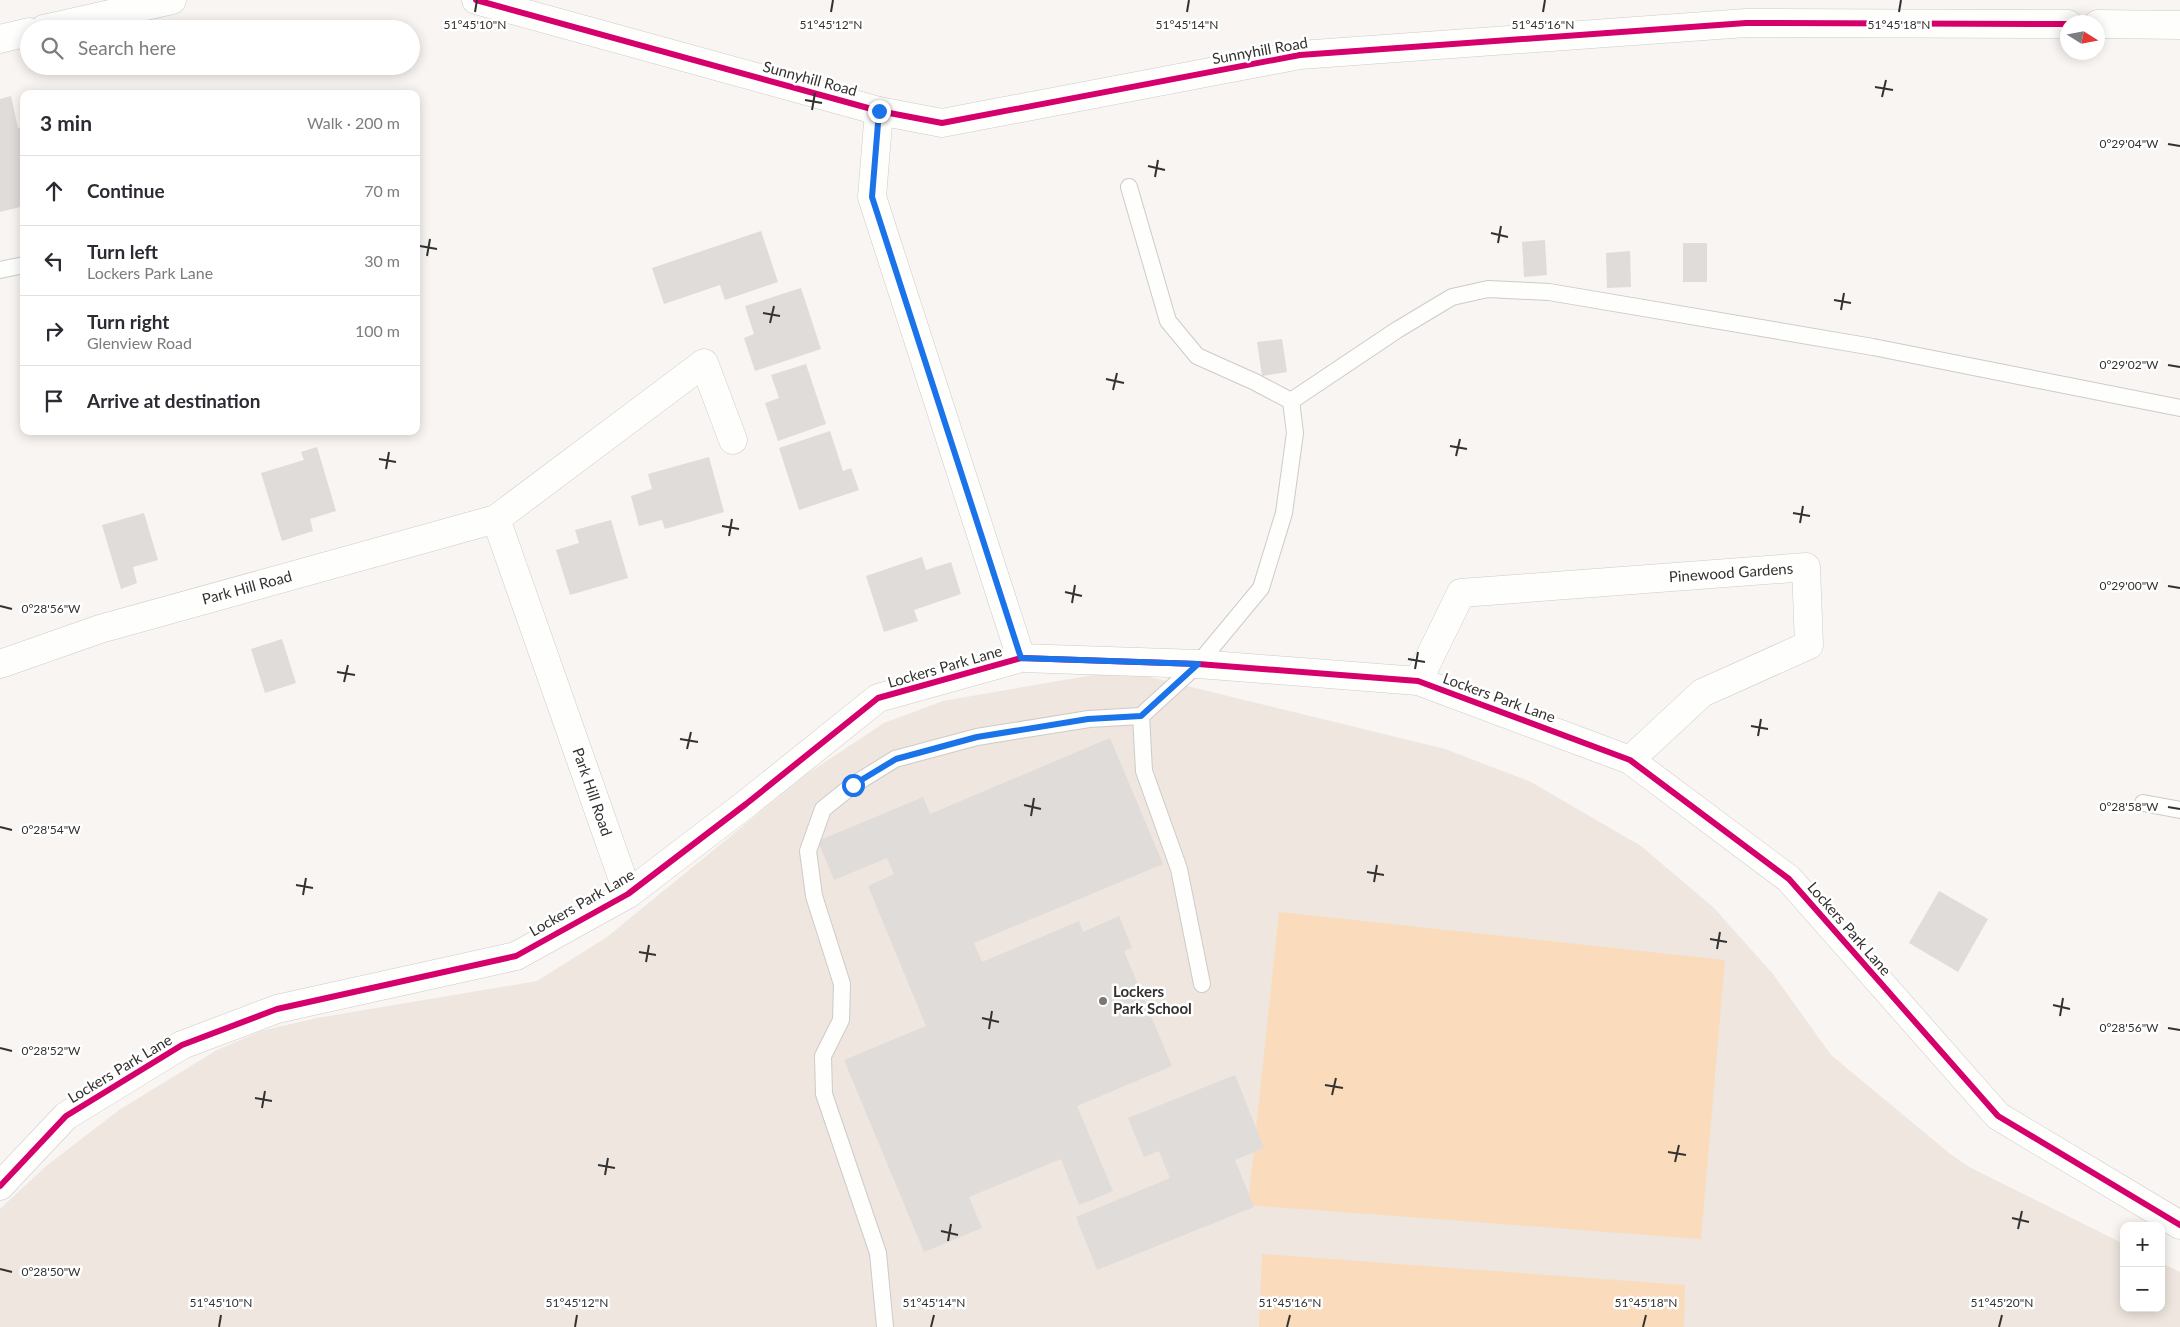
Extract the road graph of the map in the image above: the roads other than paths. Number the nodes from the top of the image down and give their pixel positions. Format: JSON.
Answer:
{"nodes":[{"id":1,"x":172,"y":0,"type":"edge"},
{"id":2,"x":476,"y":0,"type":"edge"},
{"id":3,"x":84,"y":20,"type":"edge"},
{"id":4,"x":2060,"y":24,"type":"edge"},
{"id":5,"x":2105,"y":24,"type":"edge"},
{"id":6,"x":2180,"y":25,"type":"edge"},
{"id":7,"x":20,"y":34,"type":"edge"},
{"id":8,"x":0,"y":39,"type":"edge"},
{"id":9,"x":879,"y":111,"type":"junction"},
{"id":10,"x":1129,"y":187,"type":"dead end"},
{"id":11,"x":20,"y":266,"type":"edge"},
{"id":12,"x":0,"y":270,"type":"edge"},
{"id":13,"x":1291,"y":401,"type":"junction"},
{"id":14,"x":2180,"y":408,"type":"edge"},
{"id":15,"x":732,"y":440,"type":"dead end"},
{"id":16,"x":496,"y":520,"type":"junction"},
{"id":17,"x":1021,"y":658,"type":"junction"},
{"id":18,"x":0,"y":664,"type":"edge"},
{"id":19,"x":1198,"y":664,"type":"junction"},
{"id":20,"x":1418,"y":682,"type":"junction"},
{"id":21,"x":1141,"y":716,"type":"junction"},
{"id":22,"x":1630,"y":760,"type":"junction"},
{"id":23,"x":2143,"y":803,"type":"dead end"},
{"id":24,"x":2180,"y":810,"type":"edge"},
{"id":25,"x":628,"y":894,"type":"junction"},
{"id":26,"x":1202,"y":984,"type":"dead end"},
{"id":27,"x":0,"y":1186,"type":"edge"},
{"id":28,"x":2180,"y":1225,"type":"edge"},
{"id":29,"x":885,"y":1327,"type":"edge"}],
"edges":[{"from":1,"to":3,"type":"street"},
{"from":2,"to":9,"type":"street","name":"Sunnyhill Road"},
{"from":4,"to":9,"type":"street","name":"Sunnyhill Road"},
{"from":5,"to":6,"type":"street"},
{"from":7,"to":8,"type":"street"},
{"from":9,"to":17,"type":"street"},
{"from":10,"to":13,"type":"lane"},
{"from":11,"to":12,"type":"lane"},
{"from":13,"to":14,"type":"lane"},
{"from":13,"to":19,"type":"lane"},
{"from":15,"to":16,"type":"street","name":"Park Hill Road"},
{"from":16,"to":18,"type":"street","name":"Park Hill Road"},
{"from":16,"to":25,"type":"street","name":"Park Hill Road"},
{"from":17,"to":19,"type":"street","name":"Lockers Park Lane"},
{"from":17,"to":25,"type":"street","name":"Lockers Park Lane"},
{"from":19,"to":20,"type":"street","name":"Lockers Park Lane"},
{"from":19,"to":21,"type":"lane"},
{"from":20,"to":22,"type":"street","name":"Lockers Park Lane"},
{"from":20,"to":22,"type":"street","name":"Pinewood Gardens"},
{"from":21,"to":26,"type":"lane"},
{"from":21,"to":29,"type":"lane"},
{"from":22,"to":28,"type":"street","name":"Lockers Park Lane"},
{"from":23,"to":24,"type":"lane"},
{"from":25,"to":27,"type":"street","name":"Lockers Park Lane"}]}
